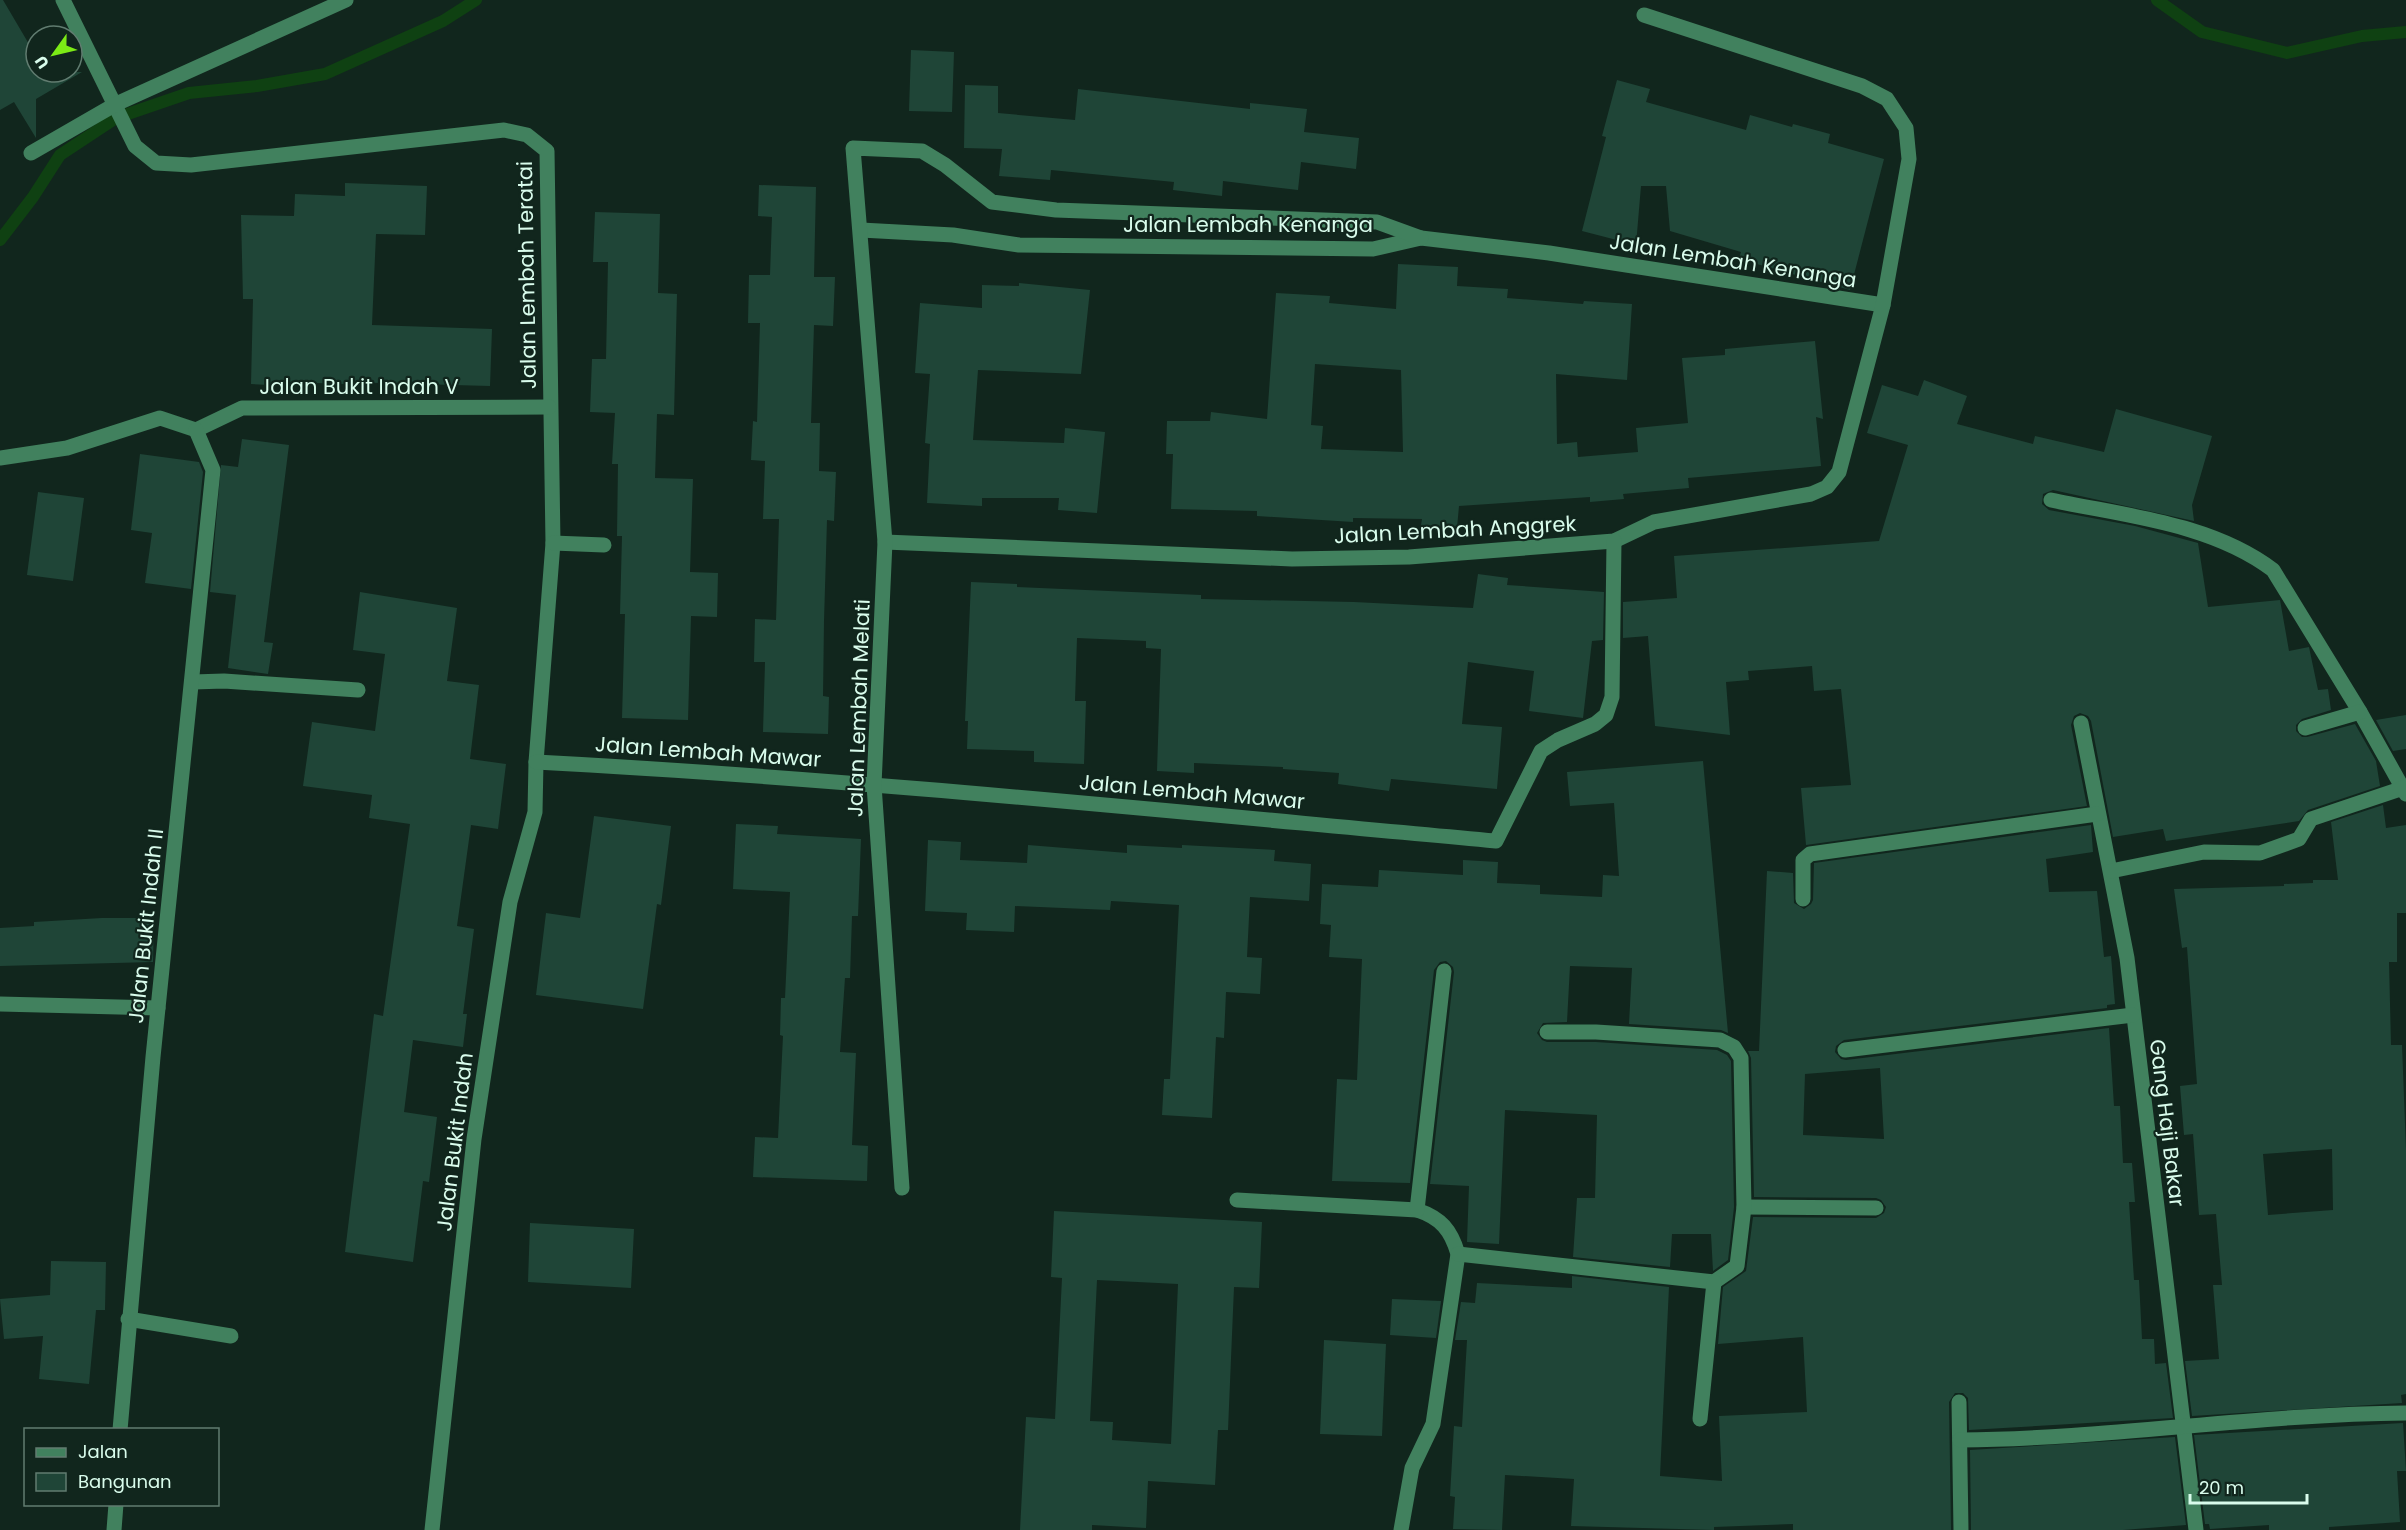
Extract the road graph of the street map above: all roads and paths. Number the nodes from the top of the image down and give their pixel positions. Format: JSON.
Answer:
{"nodes":[{"id":1,"x":63,"y":0,"type":"edge"},
{"id":2,"x":346,"y":0,"type":"edge"},
{"id":3,"x":1644,"y":15,"type":"dead end"},
{"id":4,"x":116,"y":104,"type":"junction"},
{"id":5,"x":31,"y":153,"type":"dead end"},
{"id":6,"x":861,"y":230,"type":"junction"},
{"id":7,"x":1421,"y":238,"type":"junction"},
{"id":8,"x":1883,"y":305,"type":"junction"},
{"id":9,"x":549,"y":407,"type":"junction"},
{"id":10,"x":196,"y":430,"type":"junction"},
{"id":11,"x":0,"y":458,"type":"edge"},
{"id":12,"x":2051,"y":500,"type":"dead end"},
{"id":13,"x":1614,"y":541,"type":"junction"},
{"id":14,"x":885,"y":542,"type":"junction"},
{"id":15,"x":553,"y":543,"type":"junction"},
{"id":16,"x":604,"y":546,"type":"dead end"},
{"id":17,"x":193,"y":682,"type":"junction"},
{"id":18,"x":358,"y":690,"type":"dead end"},
{"id":19,"x":2360,"y":712,"type":"junction"},
{"id":20,"x":2081,"y":723,"type":"dead end"},
{"id":21,"x":2305,"y":728,"type":"dead end"},
{"id":22,"x":536,"y":762,"type":"junction"},
{"id":23,"x":874,"y":785,"type":"junction"},
{"id":24,"x":2405,"y":790,"type":"edge"},
{"id":25,"x":2097,"y":814,"type":"junction"},
{"id":26,"x":2111,"y":871,"type":"junction"},
{"id":27,"x":1803,"y":899,"type":"dead end"},
{"id":28,"x":1444,"y":971,"type":"dead end"},
{"id":29,"x":0,"y":1004,"type":"edge"},
{"id":30,"x":158,"y":1008,"type":"junction"},
{"id":31,"x":2133,"y":1015,"type":"junction"},
{"id":32,"x":1547,"y":1032,"type":"dead end"},
{"id":33,"x":1845,"y":1050,"type":"dead end"},
{"id":34,"x":902,"y":1188,"type":"dead end"},
{"id":35,"x":1237,"y":1200,"type":"dead end"},
{"id":36,"x":1744,"y":1207,"type":"junction"},
{"id":37,"x":1876,"y":1208,"type":"dead end"},
{"id":38,"x":1417,"y":1210,"type":"junction"},
{"id":39,"x":1458,"y":1254,"type":"junction"},
{"id":40,"x":1714,"y":1282,"type":"junction"},
{"id":41,"x":128,"y":1319,"type":"junction"},
{"id":42,"x":231,"y":1336,"type":"dead end"},
{"id":43,"x":1959,"y":1402,"type":"dead end"},
{"id":44,"x":2406,"y":1413,"type":"edge"},
{"id":45,"x":1700,"y":1419,"type":"dead end"},
{"id":46,"x":2183,"y":1426,"type":"junction"},
{"id":47,"x":120,"y":1428,"type":"edge"},
{"id":48,"x":1960,"y":1440,"type":"junction"},
{"id":49,"x":116,"y":1506,"type":"edge"},
{"id":50,"x":114,"y":1530,"type":"edge"},
{"id":51,"x":432,"y":1530,"type":"edge"},
{"id":52,"x":1401,"y":1530,"type":"edge"},
{"id":53,"x":1961,"y":1530,"type":"edge"},
{"id":54,"x":2196,"y":1530,"type":"edge"}],
"edges":[{"from":1,"to":4,"type":"street"},
{"from":2,"to":4,"type":"street"},
{"from":3,"to":8,"type":"street","name":"Jalan Lembah Anggrek"},
{"from":4,"to":5,"type":"street"},
{"from":4,"to":9,"type":"street","name":"Jalan Lembah Teratai"},
{"from":6,"to":7,"type":"street","name":"Jalan Lembah Kenanga"},
{"from":6,"to":7,"type":"street","name":"Jalan Lembah Melati"},
{"from":6,"to":14,"type":"street","name":"Jalan Lembah Melati"},
{"from":7,"to":8,"type":"street","name":"Jalan Lembah Kenanga"},
{"from":8,"to":13,"type":"street","name":"Jalan Lembah Anggrek"},
{"from":9,"to":10,"type":"street","name":"Jalan Bukit Indah V"},
{"from":9,"to":15,"type":"street","name":"Jalan Lembah Teratai"},
{"from":10,"to":11,"type":"street"},
{"from":10,"to":17,"type":"street","name":"Jalan Bukit Indah II"},
{"from":12,"to":19,"type":"street"},
{"from":13,"to":14,"type":"street","name":"Jalan Lembah Anggrek"},
{"from":13,"to":23,"type":"street","name":"Jalan Lembah Mawar"},
{"from":14,"to":23,"type":"street","name":"Jalan Lembah Melati"},
{"from":15,"to":16,"type":"street"},
{"from":15,"to":22,"type":"street","name":"Jalan Lembah Teratai"},
{"from":17,"to":18,"type":"street"},
{"from":17,"to":30,"type":"street","name":"Jalan Bukit Indah II"},
{"from":19,"to":21,"type":"street"},
{"from":19,"to":24,"type":"street"},
{"from":20,"to":25,"type":"street","name":"Gang Haji Bakar"},
{"from":22,"to":23,"type":"street","name":"Jalan Lembah Mawar"},
{"from":22,"to":51,"type":"street","name":"Jalan Bukit Indah"},
{"from":23,"to":34,"type":"street","name":"Jalan Lembah Melati"},
{"from":24,"to":26,"type":"street"},
{"from":25,"to":26,"type":"street","name":"Gang Haji Bakar"},
{"from":25,"to":27,"type":"street"},
{"from":26,"to":31,"type":"street","name":"Gang Haji Bakar"},
{"from":28,"to":38,"type":"street"},
{"from":29,"to":30,"type":"street"},
{"from":30,"to":41,"type":"street","name":"Jalan Bukit Indah II"},
{"from":31,"to":33,"type":"street"},
{"from":31,"to":46,"type":"street","name":"Gang Haji Bakar"},
{"from":32,"to":36,"type":"street"},
{"from":35,"to":38,"type":"street"},
{"from":36,"to":37,"type":"street"},
{"from":36,"to":40,"type":"street"},
{"from":38,"to":39,"type":"street"},
{"from":39,"to":40,"type":"street"},
{"from":39,"to":52,"type":"street"},
{"from":40,"to":45,"type":"street"},
{"from":41,"to":42,"type":"street"},
{"from":41,"to":47,"type":"street","name":"Jalan Bukit Indah II"},
{"from":43,"to":48,"type":"street"},
{"from":44,"to":46,"type":"street"},
{"from":46,"to":48,"type":"street"},
{"from":46,"to":54,"type":"street","name":"Gang Haji Bakar"},
{"from":48,"to":53,"type":"street"},
{"from":49,"to":50,"type":"street"}]}
